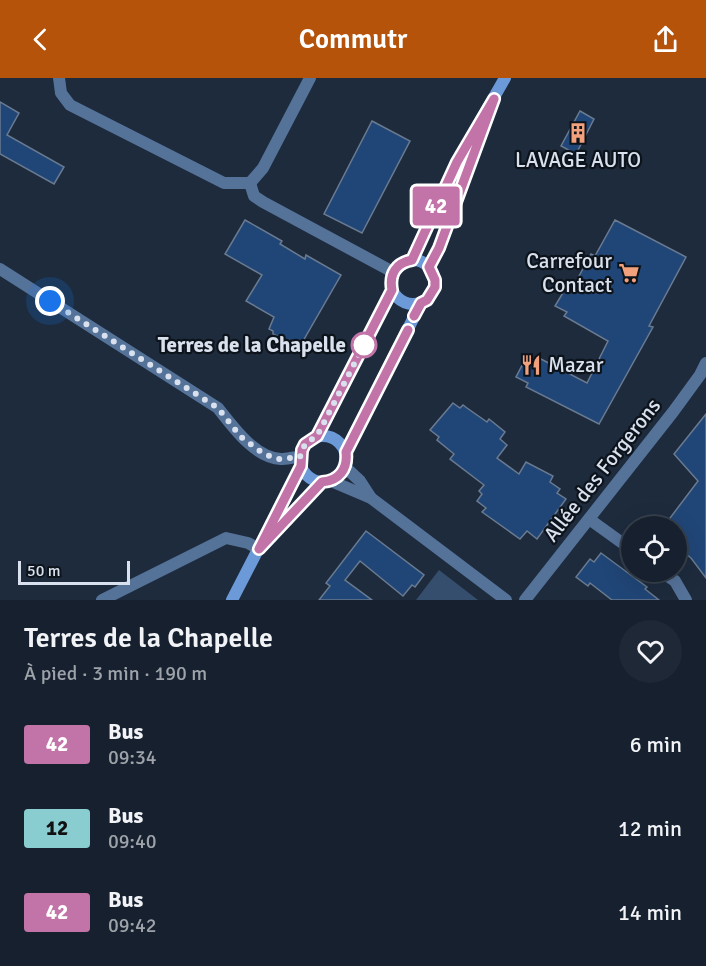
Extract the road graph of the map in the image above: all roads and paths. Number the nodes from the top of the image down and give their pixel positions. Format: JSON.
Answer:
{"nodes":[{"id":1,"x":59,"y":78,"type":"edge"},
{"id":2,"x":310,"y":78,"type":"edge"},
{"id":3,"x":505,"y":78,"type":"edge"},
{"id":4,"x":494,"y":99,"type":"junction"},
{"id":5,"x":250,"y":183,"type":"junction"},
{"id":6,"x":412,"y":260,"type":"junction"},
{"id":7,"x":429,"y":267,"type":"junction"},
{"id":8,"x":0,"y":269,"type":"edge"},
{"id":9,"x":393,"y":272,"type":"junction"},
{"id":10,"x":392,"y":290,"type":"junction"},
{"id":11,"x":421,"y":303,"type":"junction"},
{"id":12,"x":706,"y":364,"type":"edge"},
{"id":13,"x":317,"y":436,"type":"junction"},
{"id":14,"x":346,"y":452,"type":"junction"},
{"id":15,"x":301,"y":461,"type":"junction"},
{"id":16,"x":345,"y":467,"type":"junction"},
{"id":17,"x":326,"y":481,"type":"junction"},
{"id":18,"x":371,"y":498,"type":"junction"},
{"id":19,"x":589,"y":519,"type":"junction"},
{"id":20,"x":621,"y":542,"type":"edge"},
{"id":21,"x":259,"y":549,"type":"junction"},
{"id":22,"x":676,"y":582,"type":"edge"},
{"id":23,"x":102,"y":600,"type":"edge"},
{"id":24,"x":232,"y":600,"type":"edge"},
{"id":25,"x":506,"y":600,"type":"edge"},
{"id":26,"x":525,"y":600,"type":"edge"},
{"id":27,"x":686,"y":600,"type":"edge"}],
"edges":[{"from":1,"to":5,"type":"street"},
{"from":2,"to":5,"type":"street"},
{"from":3,"to":4,"type":"main road"},
{"from":4,"to":6,"type":"main road"},
{"from":4,"to":7,"type":"main road"},
{"from":5,"to":9,"type":"street"},
{"from":6,"to":7,"type":"main road"},
{"from":6,"to":9,"type":"main road"},
{"from":7,"to":11,"type":"main road"},
{"from":8,"to":15,"type":"street"},
{"from":9,"to":10,"type":"main road"},
{"from":10,"to":11,"type":"main road"},
{"from":10,"to":13,"type":"main road"},
{"from":11,"to":14,"type":"main road"},
{"from":12,"to":19,"type":"street","name":"Allée des Forgerons"},
{"from":13,"to":14,"type":"main road"},
{"from":13,"to":15,"type":"main road"},
{"from":14,"to":16,"type":"main road"},
{"from":15,"to":17,"type":"main road"},
{"from":15,"to":21,"type":"main road"},
{"from":16,"to":17,"type":"main road"},
{"from":16,"to":18,"type":"street"},
{"from":17,"to":18,"type":"street"},
{"from":17,"to":21,"type":"main road"},
{"from":18,"to":25,"type":"street"},
{"from":19,"to":20,"type":"street"},
{"from":19,"to":26,"type":"street","name":"Allée des Forgerons"},
{"from":21,"to":23,"type":"street"},
{"from":21,"to":24,"type":"main road"},
{"from":22,"to":27,"type":"street"}]}
